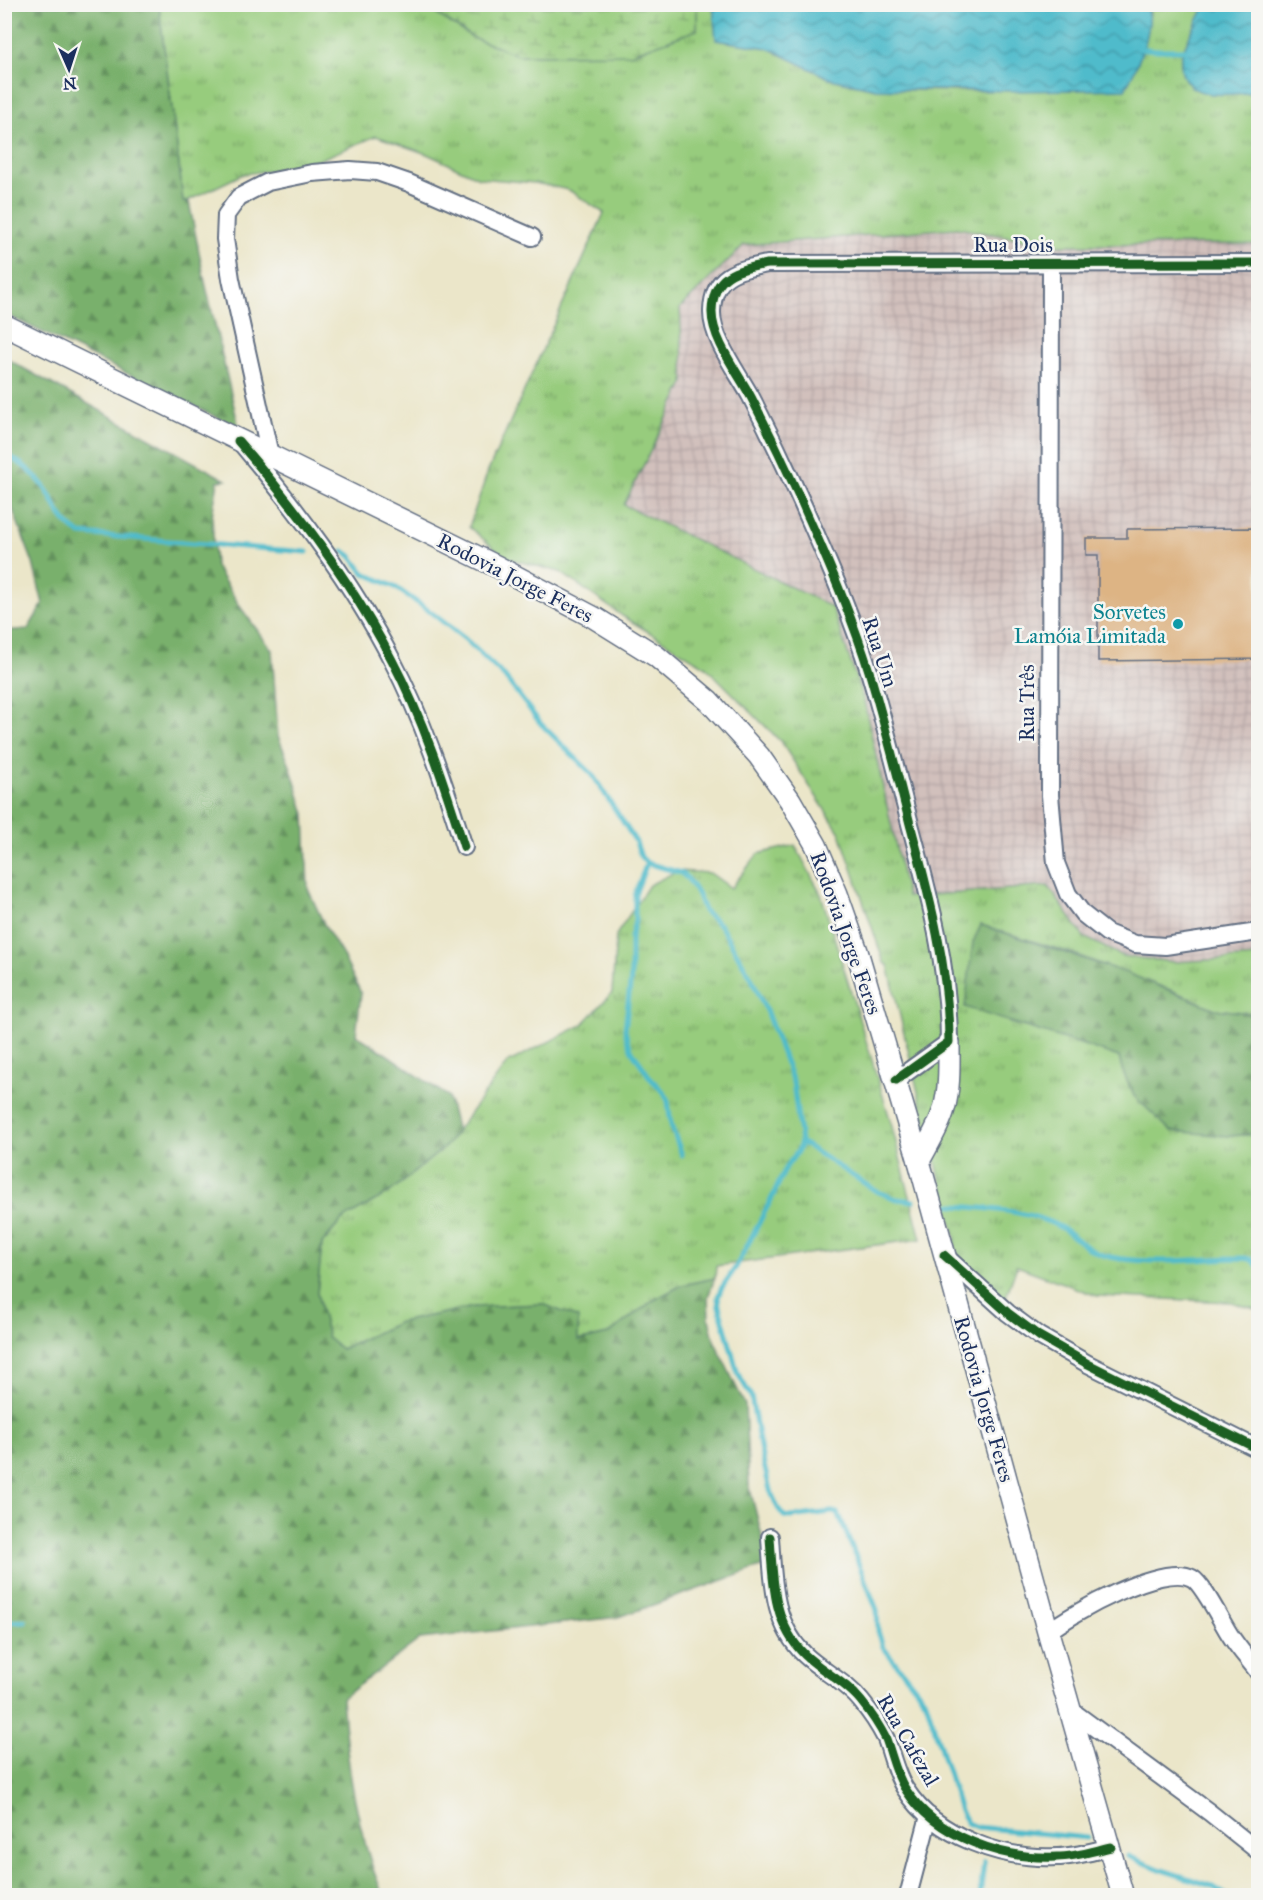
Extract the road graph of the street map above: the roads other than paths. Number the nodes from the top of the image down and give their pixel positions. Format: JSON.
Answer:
{"nodes":[{"id":1,"x":532,"y":237,"type":"dead end"},
{"id":2,"x":1051,"y":263,"type":"junction"},
{"id":3,"x":1258,"y":263,"type":"edge"},
{"id":4,"x":767,"y":264,"type":"joint"},
{"id":5,"x":4,"y":325,"type":"edge"},
{"id":6,"x":238,"y":441,"type":"junction"},
{"id":7,"x":270,"y":455,"type":"junction"},
{"id":8,"x":464,"y":847,"type":"dead end"},
{"id":9,"x":1258,"y":932,"type":"edge"},
{"id":10,"x":949,"y":1042,"type":"junction"},
{"id":11,"x":896,"y":1080,"type":"junction"},
{"id":12,"x":919,"y":1161,"type":"junction"},
{"id":13,"x":944,"y":1255,"type":"junction"},
{"id":14,"x":1258,"y":1449,"type":"edge"},
{"id":15,"x":770,"y":1537,"type":"dead end"},
{"id":16,"x":1048,"y":1632,"type":"junction"},
{"id":17,"x":1258,"y":1672,"type":"edge"},
{"id":18,"x":1072,"y":1711,"type":"junction"},
{"id":19,"x":929,"y":1816,"type":"junction"},
{"id":20,"x":1110,"y":1847,"type":"junction"},
{"id":21,"x":1258,"y":1851,"type":"edge"},
{"id":22,"x":908,"y":1896,"type":"edge"},
{"id":23,"x":1124,"y":1896,"type":"edge"}],
"edges":[{"from":1,"to":7,"type":"street"},
{"from":2,"to":3,"type":"street","name":"Rua Dois"},
{"from":2,"to":4,"type":"street","name":"Rua Dois"},
{"from":2,"to":9,"type":"street","name":"Rua Três"},
{"from":4,"to":10,"type":"street","name":"Rua Um"},
{"from":5,"to":6,"type":"main road","name":"Rodovia Jorge Feres"},
{"from":6,"to":7,"type":"main road","name":"Rodovia Jorge Feres"},
{"from":6,"to":8,"type":"street"},
{"from":7,"to":11,"type":"main road","name":"Rodovia Jorge Feres"},
{"from":10,"to":11,"type":"street"},
{"from":10,"to":12,"type":"main road"},
{"from":11,"to":12,"type":"main road","name":"Rodovia Jorge Feres"},
{"from":12,"to":13,"type":"main road","name":"Rodovia Jorge Feres"},
{"from":13,"to":14,"type":"street"},
{"from":13,"to":16,"type":"main road","name":"Rodovia Jorge Feres"},
{"from":15,"to":19,"type":"street","name":"Rua Cafezal"},
{"from":16,"to":17,"type":"street"},
{"from":16,"to":18,"type":"main road","name":"Rodovia Jorge Feres"},
{"from":18,"to":20,"type":"main road","name":"Rodovia Jorge Feres"},
{"from":18,"to":21,"type":"street"},
{"from":19,"to":20,"type":"street","name":"Rua Cafezal"},
{"from":19,"to":22,"type":"street","name":"Rua Cafezal"},
{"from":20,"to":23,"type":"main road","name":"Rodovia Jorge Feres"}]}
